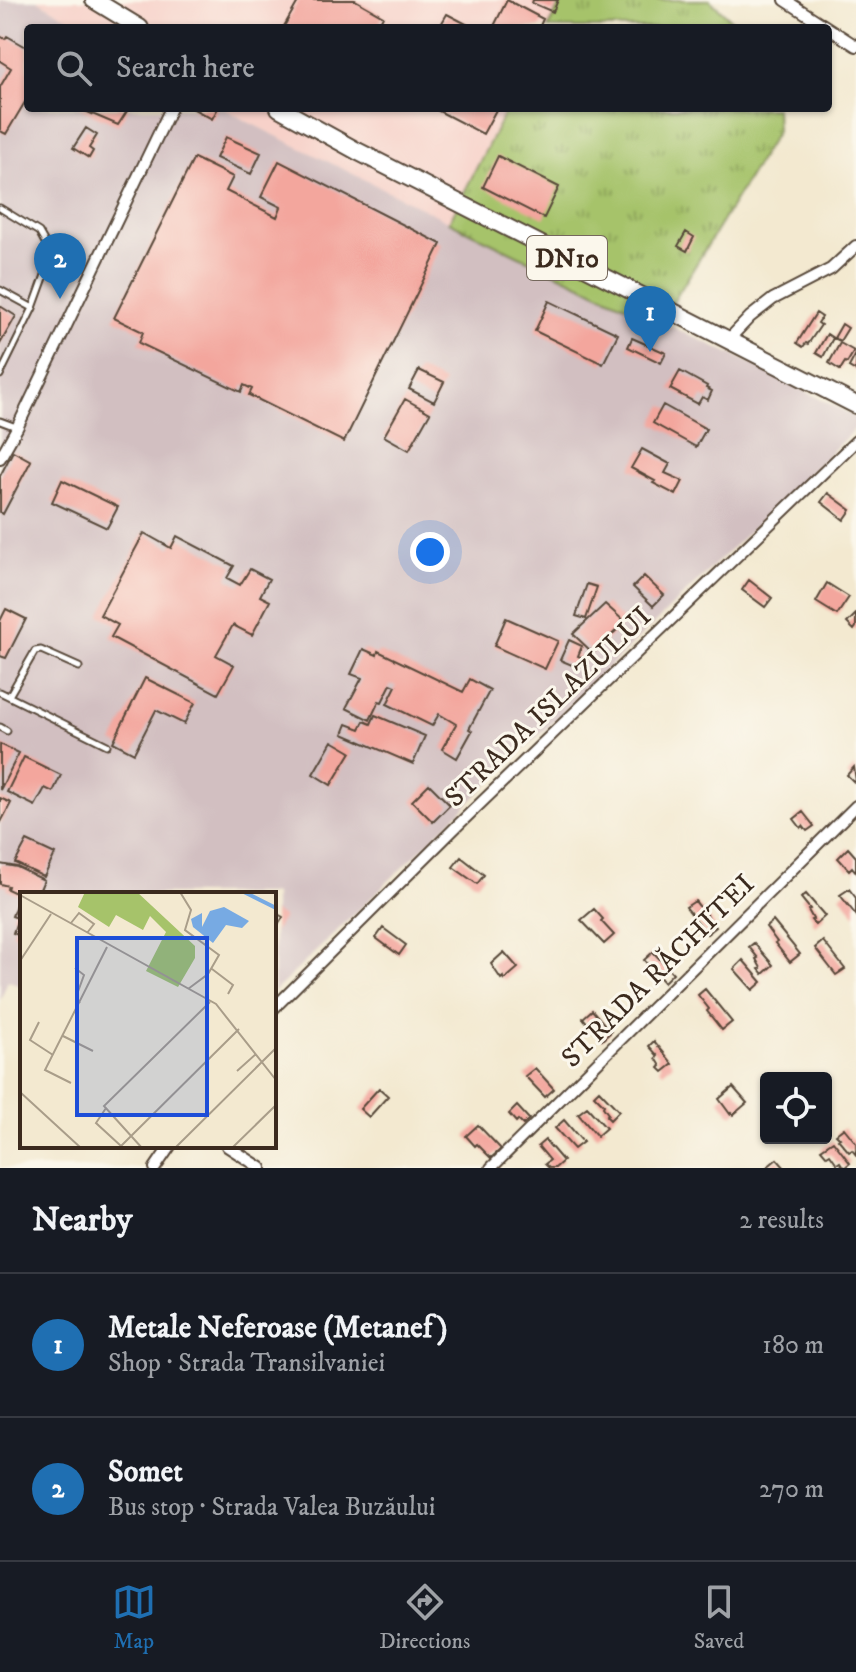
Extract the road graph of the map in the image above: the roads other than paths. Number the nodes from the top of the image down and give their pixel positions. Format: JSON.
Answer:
{"nodes":[{"id":1,"x":94,"y":0,"type":"edge"},
{"id":2,"x":785,"y":0,"type":"edge"},
{"id":3,"x":133,"y":24,"type":"edge"},
{"id":4,"x":822,"y":24,"type":"edge"},
{"id":5,"x":832,"y":30,"type":"edge"},
{"id":6,"x":856,"y":46,"type":"edge"},
{"id":7,"x":169,"y":112,"type":"edge"},
{"id":8,"x":286,"y":112,"type":"edge"},
{"id":9,"x":0,"y":208,"type":"edge"},
{"id":10,"x":856,"y":246,"type":"edge"},
{"id":11,"x":0,"y":290,"type":"edge"},
{"id":12,"x":33,"y":308,"type":"junction"},
{"id":13,"x":729,"y":339,"type":"junction"},
{"id":14,"x":0,"y":375,"type":"edge"},
{"id":15,"x":856,"y":405,"type":"edge"},
{"id":16,"x":0,"y":421,"type":"edge"},
{"id":17,"x":17,"y":428,"type":"junction"},
{"id":18,"x":856,"y":441,"type":"edge"},
{"id":19,"x":0,"y":458,"type":"edge"},
{"id":20,"x":79,"y":667,"type":"dead end"},
{"id":21,"x":0,"y":692,"type":"edge"},
{"id":22,"x":9,"y":696,"type":"junction"},
{"id":23,"x":0,"y":727,"type":"edge"},
{"id":24,"x":7,"y":731,"type":"dead end"},
{"id":25,"x":107,"y":745,"type":"dead end"},
{"id":26,"x":856,"y":806,"type":"edge"},
{"id":27,"x":276,"y":1006,"type":"edge"},
{"id":28,"x":169,"y":1148,"type":"edge"},
{"id":29,"x":230,"y":1148,"type":"edge"},
{"id":30,"x":155,"y":1168,"type":"edge"},
{"id":31,"x":261,"y":1168,"type":"edge"},
{"id":32,"x":491,"y":1168,"type":"edge"}],
"edges":[{"from":1,"to":3,"type":"main road"},
{"from":2,"to":4,"type":"street"},
{"from":5,"to":6,"type":"street"},
{"from":7,"to":17,"type":"street"},
{"from":8,"to":13,"type":"main road","number":"DN10"},
{"from":9,"to":12,"type":"lane"},
{"from":10,"to":13,"type":"street"},
{"from":11,"to":12,"type":"lane"},
{"from":12,"to":14,"type":"lane"},
{"from":13,"to":15,"type":"main road","number":"DN10"},
{"from":16,"to":17,"type":"lane"},
{"from":17,"to":19,"type":"street"},
{"from":18,"to":27,"type":"street","name":"STRADA ISLAZULUI"},
{"from":20,"to":22,"type":"lane"},
{"from":21,"to":22,"type":"lane"},
{"from":22,"to":25,"type":"lane"},
{"from":23,"to":24,"type":"lane"},
{"from":26,"to":32,"type":"street","name":"STRADA RĂCHITEI"},
{"from":28,"to":30,"type":"street"},
{"from":29,"to":31,"type":"street"}]}
